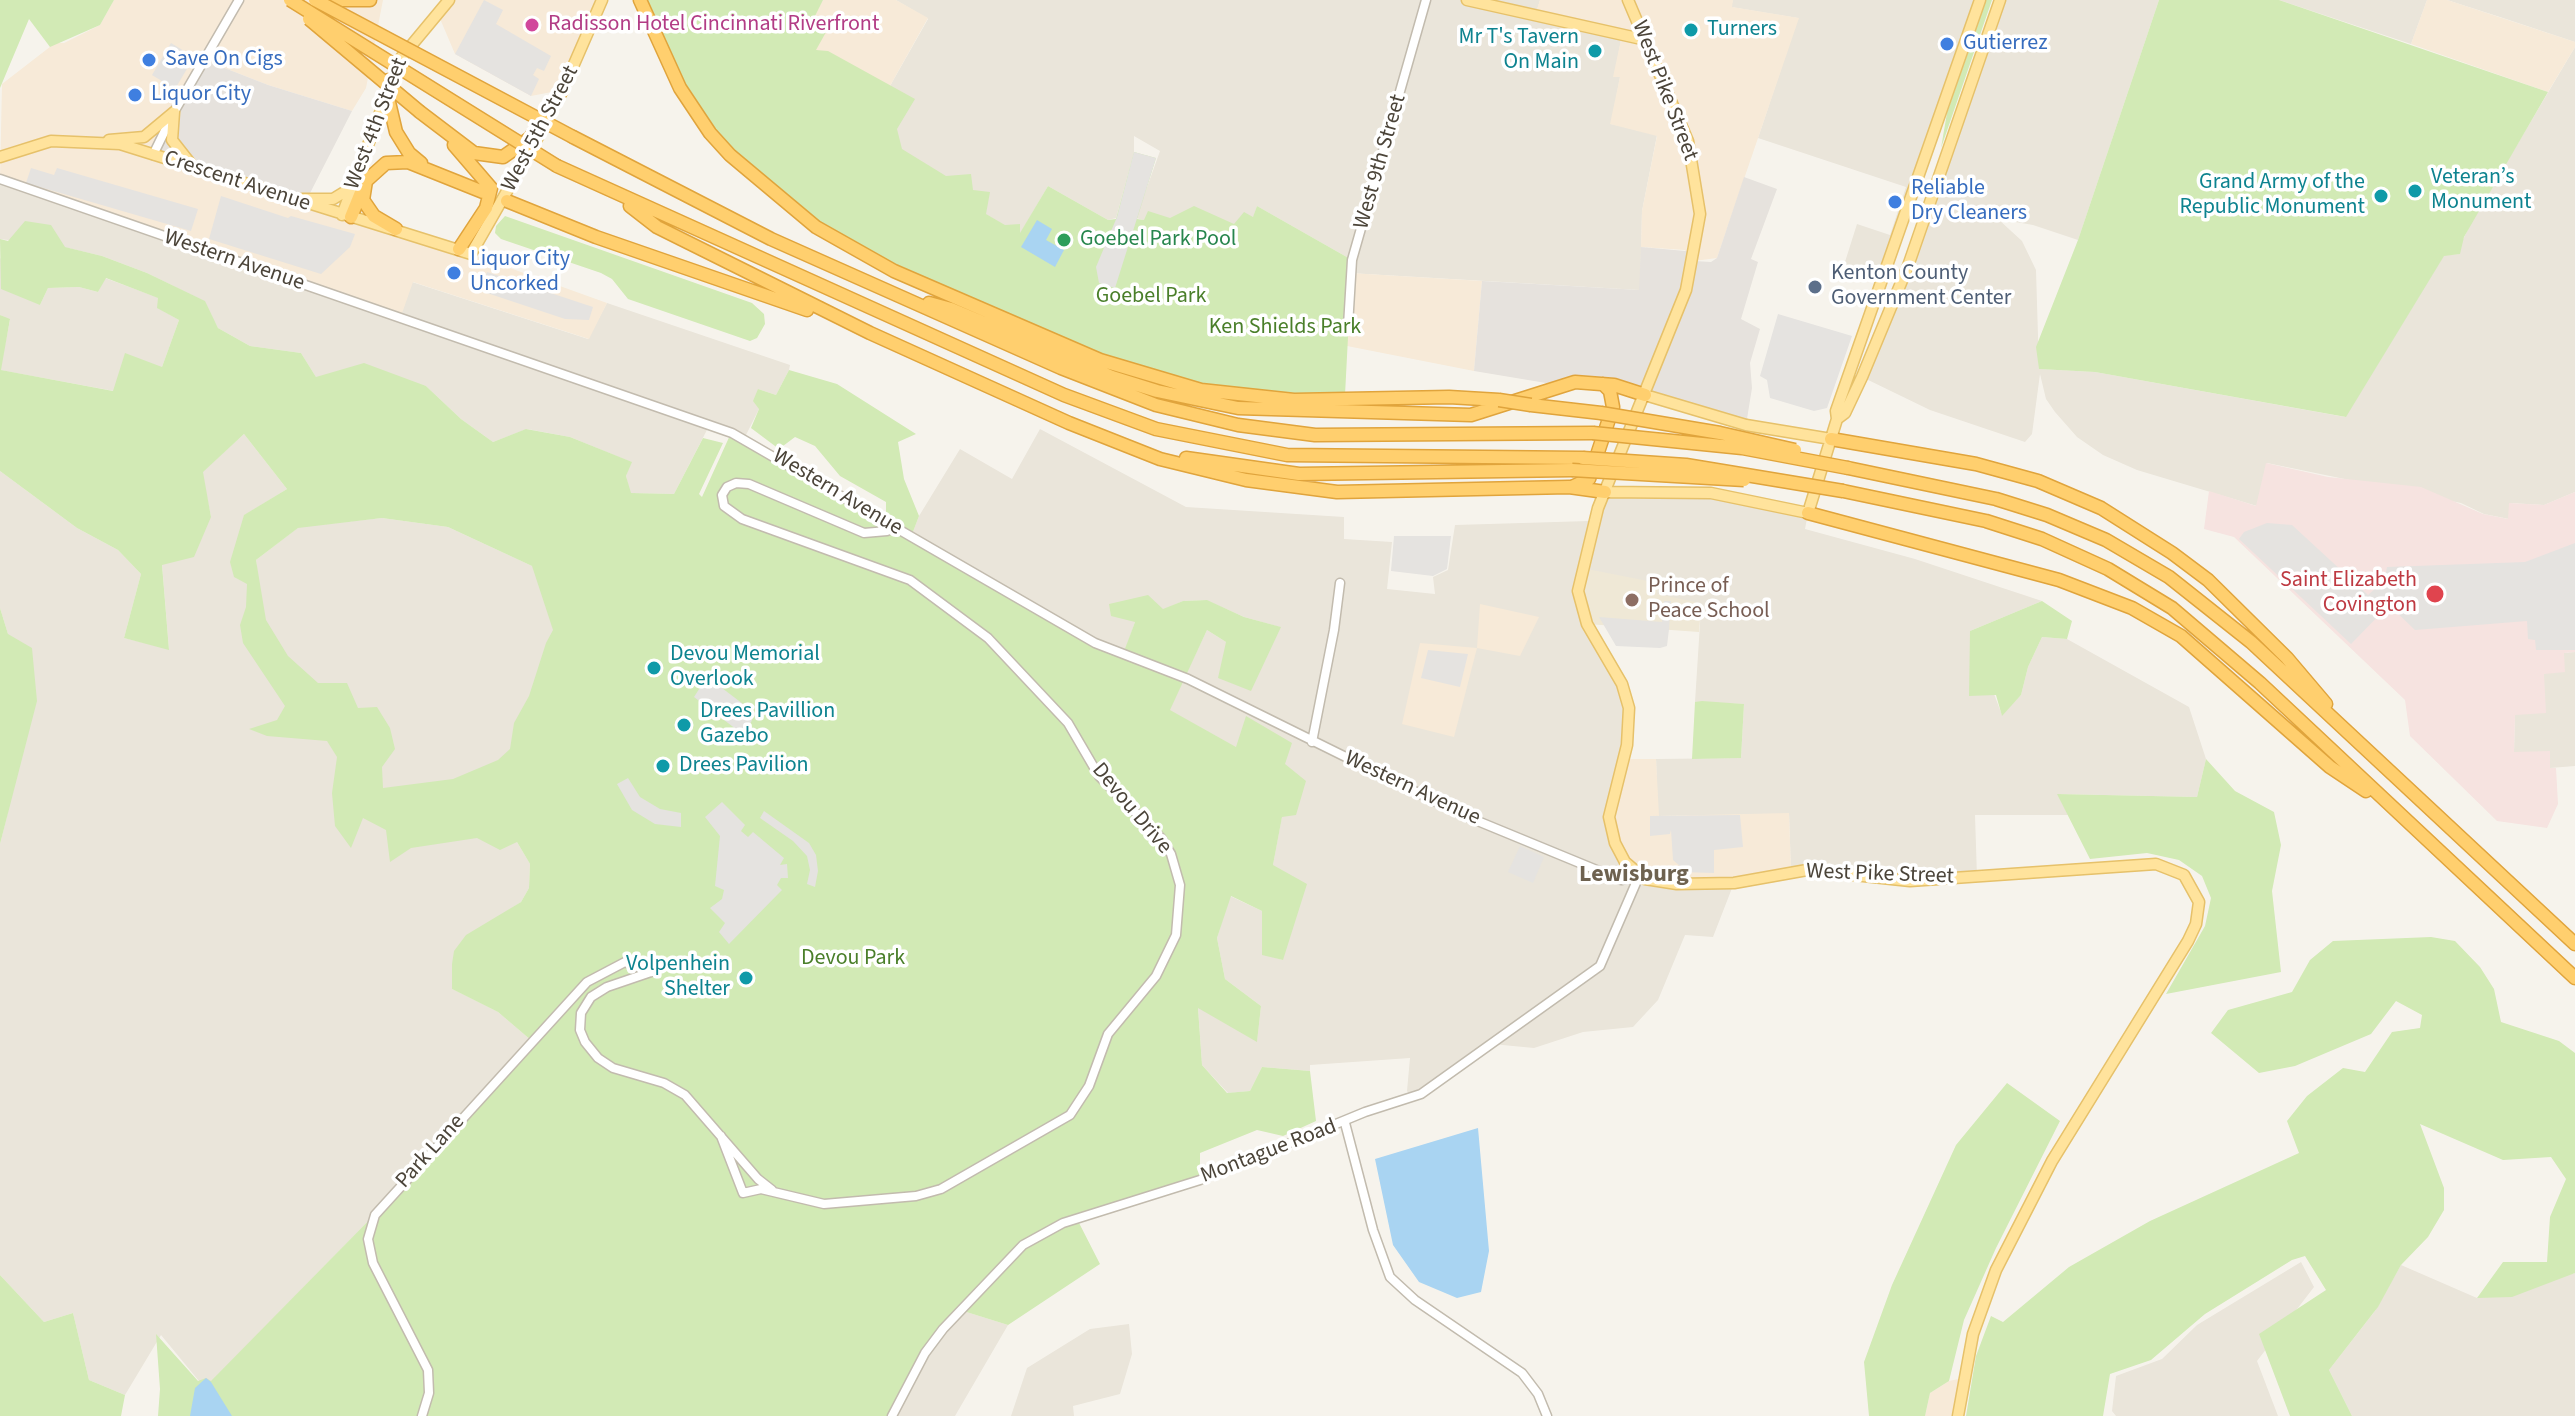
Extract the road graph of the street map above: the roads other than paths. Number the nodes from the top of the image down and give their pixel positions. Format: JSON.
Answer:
{"nodes":[{"id":1,"x":239,"y":0,"type":"edge"},
{"id":2,"x":287,"y":0,"type":"edge"},
{"id":3,"x":315,"y":0,"type":"edge"},
{"id":4,"x":334,"y":0,"type":"edge"},
{"id":5,"x":370,"y":0,"type":"edge"},
{"id":6,"x":449,"y":0,"type":"edge"},
{"id":7,"x":602,"y":0,"type":"edge"},
{"id":8,"x":640,"y":0,"type":"edge"},
{"id":9,"x":1426,"y":0,"type":"edge"},
{"id":10,"x":1467,"y":0,"type":"edge"},
{"id":11,"x":1628,"y":0,"type":"edge"},
{"id":12,"x":1980,"y":0,"type":"edge"},
{"id":13,"x":2000,"y":0,"type":"edge"},
{"id":14,"x":1646,"y":40,"type":"junction"},
{"id":15,"x":389,"y":80,"type":"junction"},
{"id":16,"x":562,"y":90,"type":"junction"},
{"id":17,"x":174,"y":112,"type":"junction"},
{"id":18,"x":420,"y":112,"type":"junction"},
{"id":19,"x":103,"y":141,"type":"junction"},
{"id":20,"x":153,"y":155,"type":"junction"},
{"id":21,"x":0,"y":157,"type":"edge"},
{"id":22,"x":195,"y":170,"type":"junction"},
{"id":23,"x":434,"y":172,"type":"junction"},
{"id":24,"x":0,"y":179,"type":"edge"},
{"id":25,"x":360,"y":182,"type":"junction"},
{"id":26,"x":483,"y":192,"type":"dead end"},
{"id":27,"x":614,"y":194,"type":"junction"},
{"id":28,"x":283,"y":197,"type":"junction"},
{"id":29,"x":507,"y":201,"type":"dead end"},
{"id":30,"x":347,"y":216,"type":"junction"},
{"id":31,"x":396,"y":229,"type":"junction"},
{"id":32,"x":465,"y":251,"type":"junction"},
{"id":33,"x":895,"y":295,"type":"junction"},
{"id":34,"x":1348,"y":326,"type":"dead end"},
{"id":35,"x":870,"y":333,"type":"junction"},
{"id":36,"x":1602,"y":384,"type":"junction"},
{"id":37,"x":1645,"y":395,"type":"junction"},
{"id":38,"x":1315,"y":406,"type":"junction"},
{"id":39,"x":1837,"y":419,"type":"junction"},
{"id":40,"x":1831,"y":439,"type":"junction"},
{"id":41,"x":1116,"y":442,"type":"junction"},
{"id":42,"x":1849,"y":466,"type":"junction"},
{"id":43,"x":1806,"y":484,"type":"junction"},
{"id":44,"x":1569,"y":487,"type":"junction"},
{"id":45,"x":1605,"y":492,"type":"junction"},
{"id":46,"x":1808,"y":513,"type":"junction"},
{"id":47,"x":894,"y":527,"type":"junction"},
{"id":48,"x":1340,"y":583,"type":"dead end"},
{"id":49,"x":1312,"y":742,"type":"junction"},
{"id":50,"x":2361,"y":747,"type":"junction"},
{"id":51,"x":2395,"y":810,"type":"junction"},
{"id":52,"x":1640,"y":876,"type":"junction"},
{"id":53,"x":2575,"y":944,"type":"edge"},
{"id":54,"x":651,"y":972,"type":"joint"},
{"id":55,"x":2575,"y":978,"type":"edge"},
{"id":56,"x":1345,"y":1123,"type":"junction"},
{"id":57,"x":721,"y":1136,"type":"junction"},
{"id":58,"x":773,"y":1191,"type":"junction"},
{"id":59,"x":422,"y":1416,"type":"edge"},
{"id":60,"x":892,"y":1416,"type":"edge"},
{"id":61,"x":1547,"y":1416,"type":"edge"},
{"id":62,"x":1958,"y":1416,"type":"edge"}],
"edges":[{"from":1,"to":17,"type":"street"},
{"from":2,"to":18,"type":"highway","bridge":true},
{"from":2,"to":27,"type":"highway","bridge":true},
{"from":3,"to":33,"type":"highway","bridge":true},
{"from":4,"to":5,"type":"highway"},
{"from":6,"to":15,"type":"main road","name":"West 4th Street"},
{"from":7,"to":16,"type":"main road","name":"West 5th Street"},
{"from":8,"to":38,"type":"highway"},
{"from":9,"to":34,"type":"street","name":"West 9th Street"},
{"from":10,"to":14,"type":"main road"},
{"from":11,"to":14,"type":"main road","name":"West Pike Street"},
{"from":12,"to":39,"type":"main road"},
{"from":13,"to":39,"type":"main road"},
{"from":14,"to":37,"type":"main road","name":"West Pike Street"},
{"from":15,"to":23,"type":"highway"},
{"from":15,"to":25,"type":"main road","name":"West 4th Street"},
{"from":16,"to":18,"type":"highway"},
{"from":16,"to":32,"type":"main road","name":"West 5th Street"},
{"from":17,"to":19,"type":"main road"},
{"from":17,"to":20,"type":"street"},
{"from":17,"to":22,"type":"main road"},
{"from":18,"to":32,"type":"highway"},
{"from":19,"to":20,"type":"main road","name":"Crescent Avenue"},
{"from":19,"to":21,"type":"main road","name":"Crescent Avenue"},
{"from":20,"to":22,"type":"main road","name":"Crescent Avenue"},
{"from":22,"to":28,"type":"main road","name":"Crescent Avenue"},
{"from":23,"to":25,"type":"highway"},
{"from":23,"to":26,"type":"highway"},
{"from":24,"to":47,"type":"street","name":"Western Avenue"},
{"from":25,"to":28,"type":"main road"},
{"from":25,"to":30,"type":"highway"},
{"from":25,"to":31,"type":"highway"},
{"from":27,"to":35,"type":"highway"},
{"from":27,"to":43,"type":"highway","bridge":true},
{"from":28,"to":30,"type":"main road","name":"Crescent Avenue"},
{"from":29,"to":35,"type":"highway"},
{"from":30,"to":31,"type":"main road","name":"Crescent Avenue"},
{"from":31,"to":32,"type":"main road","name":"Crescent Avenue"},
{"from":33,"to":38,"type":"highway"},
{"from":33,"to":42,"type":"highway","bridge":true},
{"from":35,"to":41,"type":"highway"},
{"from":36,"to":37,"type":"highway"},
{"from":36,"to":38,"type":"highway"},
{"from":36,"to":44,"type":"highway"},
{"from":37,"to":40,"type":"main road"},
{"from":37,"to":45,"type":"main road","name":"West Pike Street"},
{"from":38,"to":42,"type":"highway","bridge":true},
{"from":39,"to":40,"type":"main road"},
{"from":40,"to":46,"type":"main road"},
{"from":40,"to":50,"type":"highway"},
{"from":41,"to":43,"type":"highway","bridge":true},
{"from":41,"to":44,"type":"highway"},
{"from":42,"to":50,"type":"highway"},
{"from":43,"to":51,"type":"highway","bridge":true},
{"from":44,"to":45,"type":"highway"},
{"from":45,"to":46,"type":"main road"},
{"from":45,"to":52,"type":"main road","name":"West Pike Street"},
{"from":46,"to":51,"type":"highway"},
{"from":47,"to":49,"type":"street","name":"Western Avenue"},
{"from":47,"to":58,"type":"street","name":"Devou Drive"},
{"from":48,"to":49,"type":"street"},
{"from":49,"to":52,"type":"street","name":"Western Avenue"},
{"from":50,"to":53,"type":"highway"},
{"from":51,"to":55,"type":"highway"},
{"from":52,"to":56,"type":"street","name":"Montague Road"},
{"from":52,"to":62,"type":"main road","name":"West Pike Street"},
{"from":54,"to":57,"type":"street","name":"Devou Drive"},
{"from":54,"to":59,"type":"street","name":"Park Lane"},
{"from":56,"to":60,"type":"street","name":"Montague Road"},
{"from":56,"to":61,"type":"street"},
{"from":57,"to":58,"type":"street","name":"Devou Drive"},
{"from":57,"to":58,"type":"street","name":"Devou Drive"}]}
